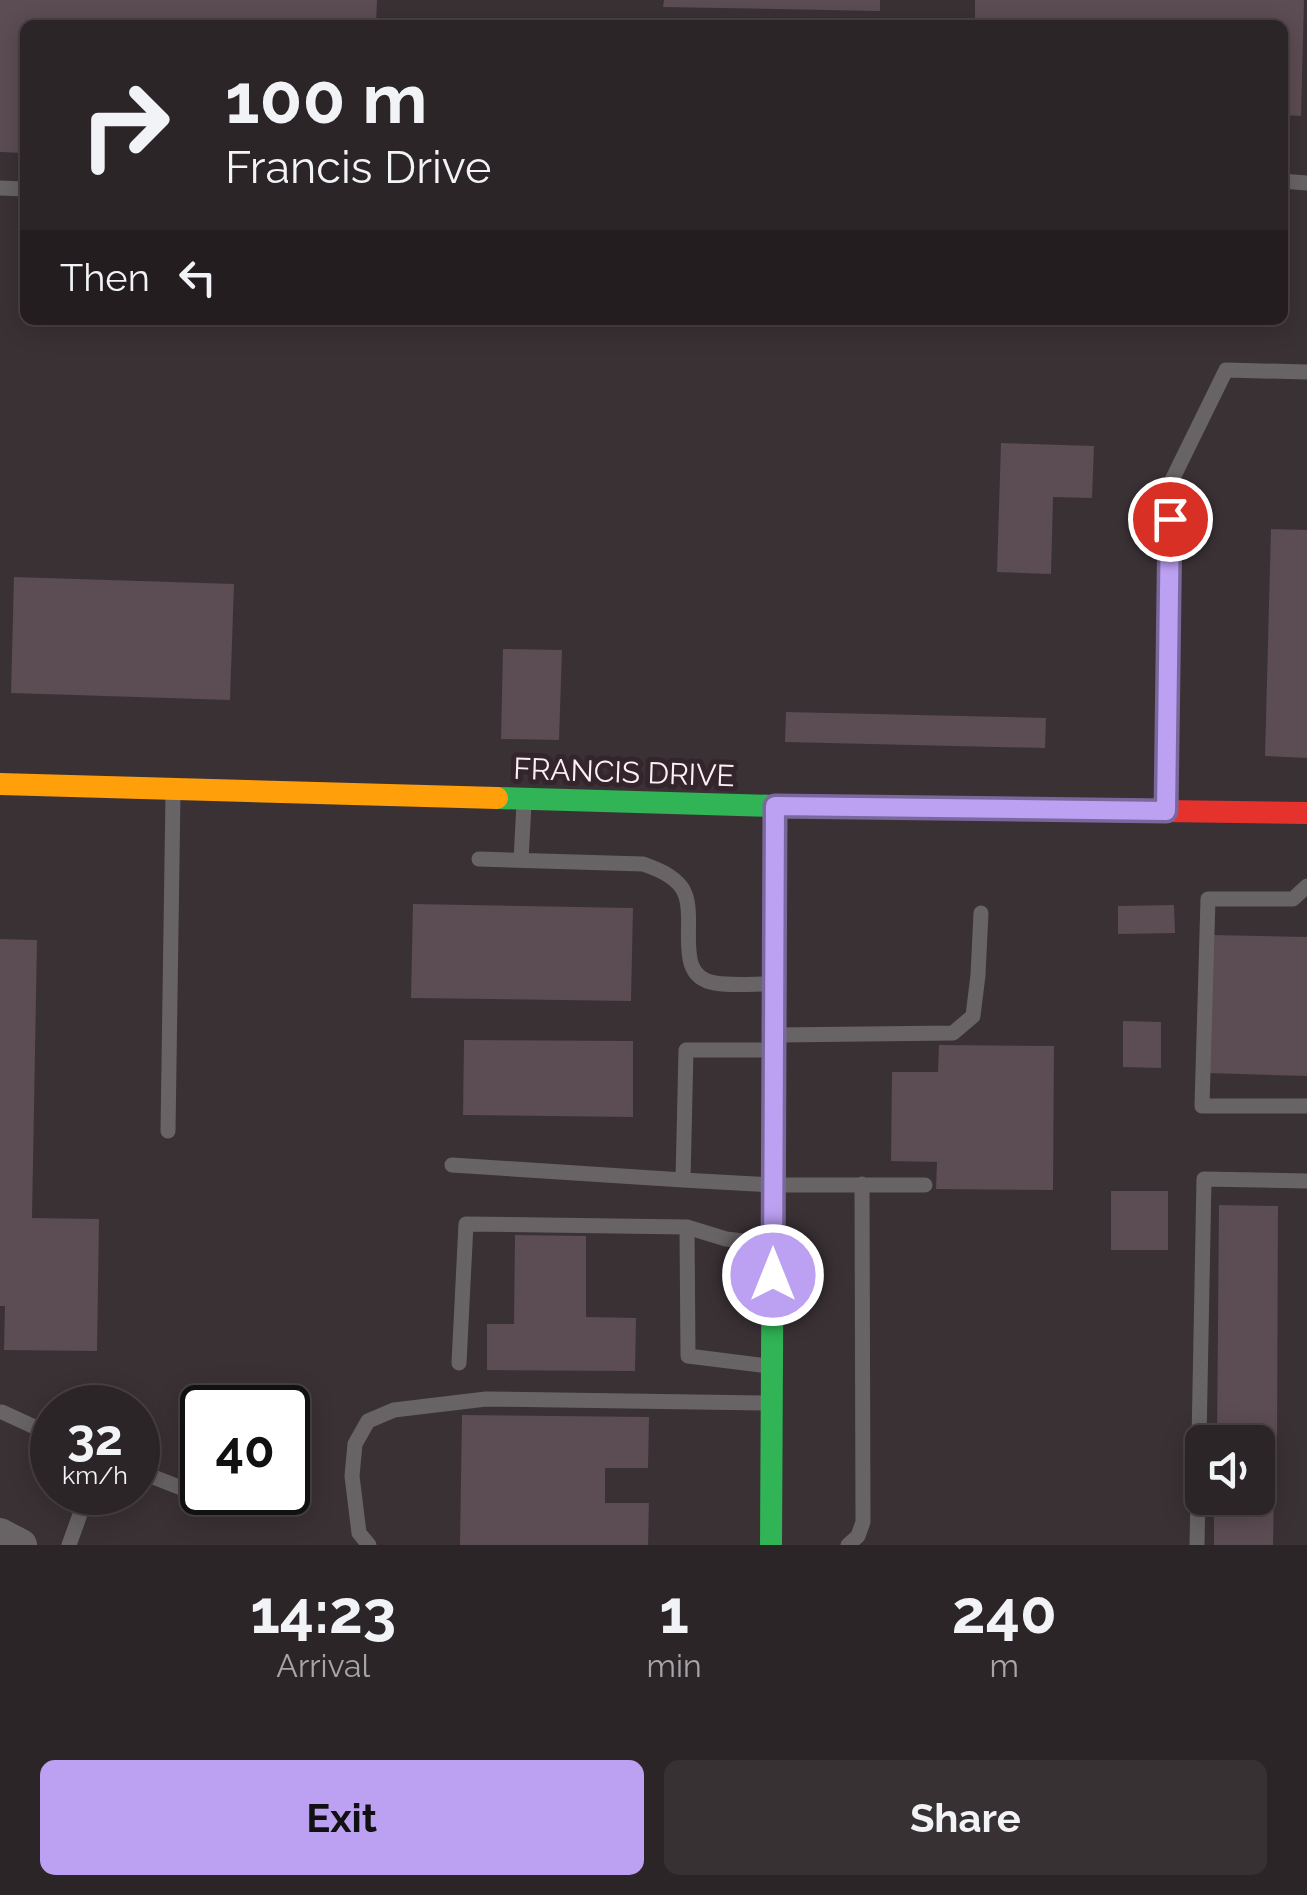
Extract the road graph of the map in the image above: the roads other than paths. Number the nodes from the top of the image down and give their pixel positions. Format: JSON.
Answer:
{"nodes":[{"id":1,"x":1307,"y":372,"type":"edge"},
{"id":2,"x":0,"y":784,"type":"edge"},
{"id":3,"x":174,"y":788,"type":"junction"},
{"id":4,"x":524,"y":799,"type":"junction"},
{"id":5,"x":775,"y":806,"type":"junction"},
{"id":6,"x":1166,"y":811,"type":"junction"},
{"id":7,"x":1307,"y":813,"type":"edge"},
{"id":8,"x":479,"y":859,"type":"dead end"},
{"id":9,"x":521,"y":860,"type":"junction"},
{"id":10,"x":1307,"y":886,"type":"edge"},
{"id":11,"x":981,"y":913,"type":"dead end"},
{"id":12,"x":774,"y":984,"type":"junction"},
{"id":13,"x":774,"y":1042,"type":"junction"},
{"id":14,"x":1307,"y":1106,"type":"edge"},
{"id":15,"x":168,"y":1131,"type":"dead end"},
{"id":16,"x":452,"y":1166,"type":"dead end"},
{"id":17,"x":683,"y":1180,"type":"junction"},
{"id":18,"x":1307,"y":1181,"type":"edge"},
{"id":19,"x":862,"y":1184,"type":"junction"},
{"id":20,"x":774,"y":1185,"type":"junction"},
{"id":21,"x":925,"y":1185,"type":"dead end"},
{"id":22,"x":687,"y":1228,"type":"junction"},
{"id":23,"x":773,"y":1244,"type":"junction"},
{"id":24,"x":459,"y":1362,"type":"dead end"},
{"id":25,"x":772,"y":1366,"type":"junction"},
{"id":26,"x":772,"y":1403,"type":"junction"},
{"id":27,"x":2,"y":1412,"type":"edge"},
{"id":28,"x":30,"y":1425,"type":"edge"},
{"id":29,"x":80,"y":1515,"type":"edge"},
{"id":30,"x":0,"y":1534,"type":"edge"},
{"id":31,"x":21,"y":1545,"type":"edge"},
{"id":32,"x":69,"y":1545,"type":"edge"},
{"id":33,"x":369,"y":1545,"type":"edge"},
{"id":34,"x":771,"y":1545,"type":"edge"},
{"id":35,"x":848,"y":1545,"type":"edge"},
{"id":36,"x":1197,"y":1545,"type":"edge"}],
"edges":[{"from":1,"to":6,"type":"lane"},
{"from":2,"to":3,"type":"street","name":"FRANCIS DRIVE"},
{"from":3,"to":4,"type":"street","name":"FRANCIS DRIVE"},
{"from":3,"to":15,"type":"lane"},
{"from":4,"to":5,"type":"street","name":"FRANCIS DRIVE"},
{"from":4,"to":9,"type":"lane"},
{"from":5,"to":6,"type":"street","name":"FRANCIS DRIVE"},
{"from":5,"to":12,"type":"street"},
{"from":6,"to":7,"type":"street","name":"FRANCIS DRIVE"},
{"from":8,"to":9,"type":"lane"},
{"from":9,"to":12,"type":"lane"},
{"from":10,"to":14,"type":"lane"},
{"from":11,"to":13,"type":"lane"},
{"from":12,"to":13,"type":"street"},
{"from":13,"to":17,"type":"lane"},
{"from":13,"to":20,"type":"street"},
{"from":16,"to":17,"type":"lane"},
{"from":17,"to":20,"type":"lane"},
{"from":18,"to":36,"type":"lane"},
{"from":19,"to":20,"type":"lane"},
{"from":19,"to":21,"type":"lane"},
{"from":19,"to":35,"type":"lane"},
{"from":20,"to":23,"type":"street"},
{"from":22,"to":23,"type":"lane"},
{"from":22,"to":24,"type":"lane"},
{"from":22,"to":25,"type":"lane"},
{"from":23,"to":25,"type":"street"},
{"from":25,"to":26,"type":"street"},
{"from":26,"to":33,"type":"lane"},
{"from":26,"to":34,"type":"street"},
{"from":27,"to":28,"type":"lane"},
{"from":29,"to":32,"type":"lane"},
{"from":30,"to":31,"type":"street"}]}
